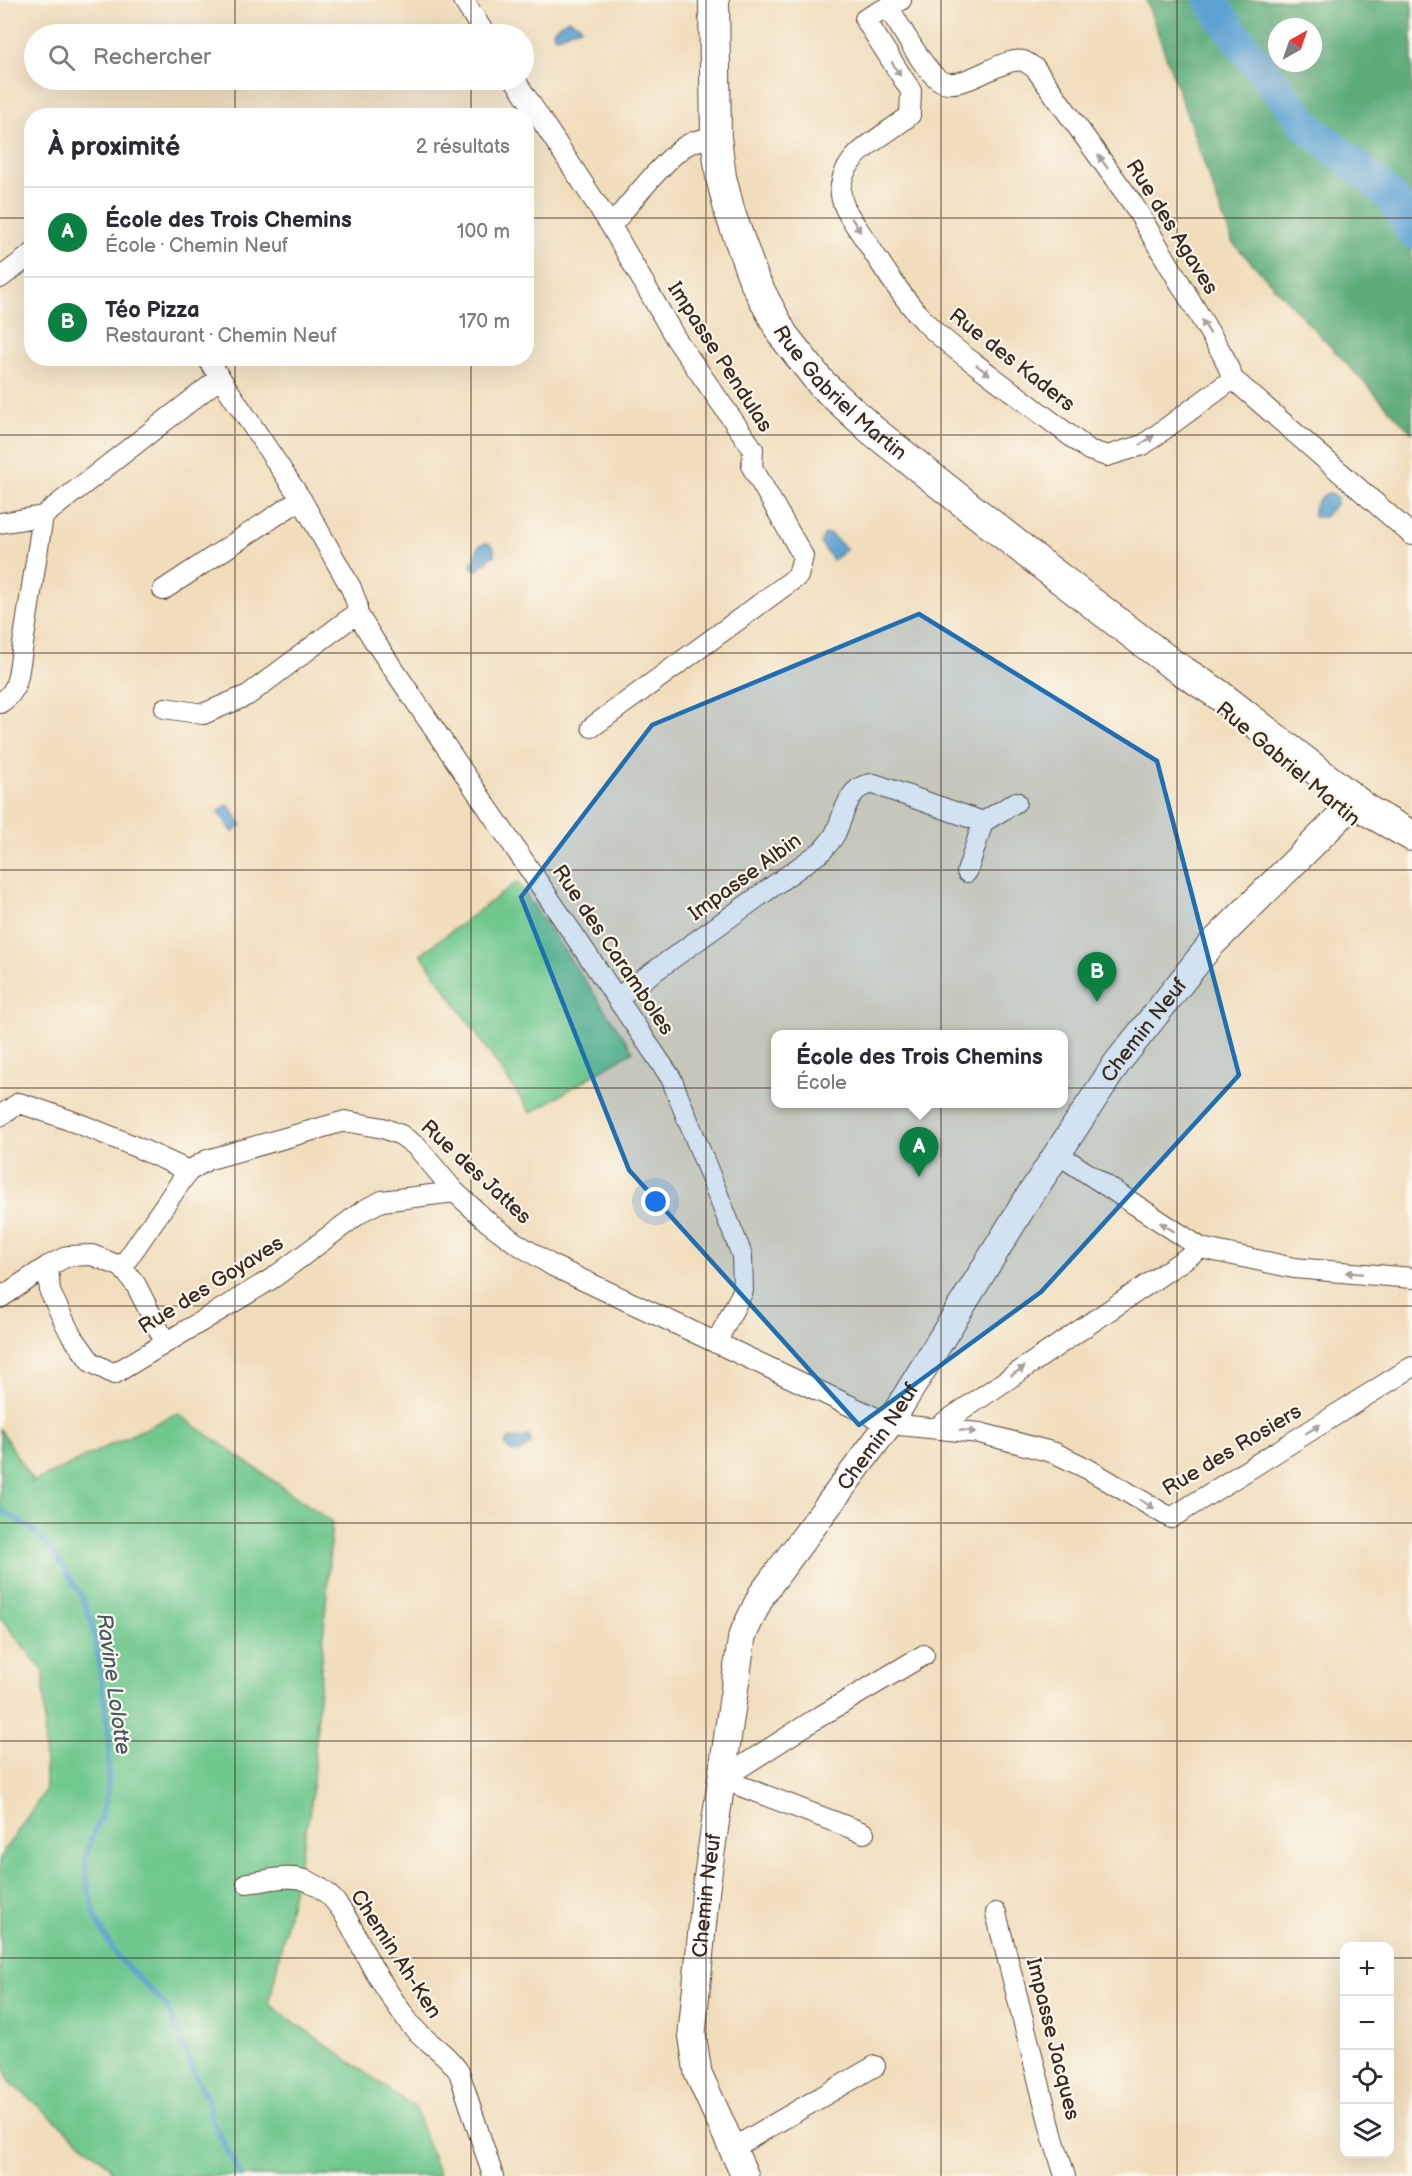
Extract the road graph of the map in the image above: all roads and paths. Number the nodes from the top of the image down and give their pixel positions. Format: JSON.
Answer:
{"nodes":[{"id":1,"x":463,"y":0,"type":"edge"},
{"id":2,"x":714,"y":0,"type":"edge"},
{"id":3,"x":895,"y":4,"type":"edge"},
{"id":4,"x":479,"y":24,"type":"edge"},
{"id":5,"x":522,"y":90,"type":"edge"},
{"id":6,"x":533,"y":108,"type":"edge"},
{"id":7,"x":534,"y":109,"type":"edge"},
{"id":8,"x":716,"y":138,"type":"junction"},
{"id":9,"x":611,"y":226,"type":"junction"},
{"id":10,"x":24,"y":260,"type":"edge"},
{"id":11,"x":0,"y":278,"type":"edge"},
{"id":12,"x":212,"y":366,"type":"edge"},
{"id":13,"x":220,"y":378,"type":"junction"},
{"id":14,"x":1233,"y":379,"type":"junction"},
{"id":15,"x":301,"y":499,"type":"junction"},
{"id":16,"x":43,"y":516,"type":"junction"},
{"id":17,"x":0,"y":523,"type":"edge"},
{"id":18,"x":1412,"y":536,"type":"edge"},
{"id":19,"x":163,"y":590,"type":"dead end"},
{"id":20,"x":357,"y":613,"type":"junction"},
{"id":21,"x":0,"y":702,"type":"edge"},
{"id":22,"x":165,"y":708,"type":"dead end"},
{"id":23,"x":592,"y":727,"type":"dead end"},
{"id":24,"x":1016,"y":802,"type":"dead end"},
{"id":25,"x":1349,"y":805,"type":"junction"},
{"id":26,"x":982,"y":822,"type":"junction"},
{"id":27,"x":1412,"y":836,"type":"edge"},
{"id":28,"x":1412,"y":855,"type":"edge"},
{"id":29,"x":967,"y":872,"type":"dead end"},
{"id":30,"x":617,"y":998,"type":"junction"},
{"id":31,"x":0,"y":1116,"type":"edge"},
{"id":32,"x":1058,"y":1154,"type":"junction"},
{"id":33,"x":189,"y":1171,"type":"junction"},
{"id":34,"x":455,"y":1192,"type":"junction"},
{"id":35,"x":1201,"y":1248,"type":"junction"},
{"id":36,"x":48,"y":1266,"type":"junction"},
{"id":37,"x":122,"y":1267,"type":"junction"},
{"id":38,"x":1412,"y":1278,"type":"edge"},
{"id":39,"x":0,"y":1298,"type":"edge"},
{"id":40,"x":165,"y":1342,"type":"junction"},
{"id":41,"x":716,"y":1343,"type":"junction"},
{"id":42,"x":1412,"y":1367,"type":"edge"},
{"id":43,"x":889,"y":1424,"type":"junction"},
{"id":44,"x":936,"y":1428,"type":"junction"},
{"id":45,"x":924,"y":1655,"type":"dead end"},
{"id":46,"x":722,"y":1779,"type":"junction"},
{"id":47,"x":864,"y":1833,"type":"dead end"},
{"id":48,"x":247,"y":1883,"type":"dead end"},
{"id":49,"x":996,"y":1913,"type":"dead end"},
{"id":50,"x":875,"y":2066,"type":"dead end"},
{"id":51,"x":733,"y":2148,"type":"junction"},
{"id":52,"x":493,"y":2176,"type":"edge"},
{"id":53,"x":746,"y":2176,"type":"edge"},
{"id":54,"x":1065,"y":2176,"type":"edge"}],
"edges":[{"from":1,"to":4,"type":"street"},
{"from":2,"to":8,"type":"main road","name":"Rue Gabriel Martin"},
{"from":14,"to":3,"type":"street","name":"Rue des Agaves","one_way":true},
{"from":3,"to":14,"type":"street","name":"Rue des Kaders","one_way":true},
{"from":5,"to":6,"type":"street","name":"Impasse Pendulas"},
{"from":7,"to":9,"type":"street","name":"Impasse Pendulas"},
{"from":8,"to":9,"type":"street"},
{"from":8,"to":25,"type":"main road","name":"Rue Gabriel Martin"},
{"from":9,"to":23,"type":"street","name":"Impasse Pendulas"},
{"from":10,"to":11,"type":"street"},
{"from":12,"to":13,"type":"street","name":"Rue des Caramboles"},
{"from":13,"to":15,"type":"street","name":"Rue des Caramboles"},
{"from":13,"to":16,"type":"street"},
{"from":14,"to":18,"type":"street","name":"Rue des Agaves"},
{"from":15,"to":19,"type":"street"},
{"from":15,"to":20,"type":"street","name":"Rue des Caramboles"},
{"from":16,"to":17,"type":"street"},
{"from":16,"to":21,"type":"street"},
{"from":20,"to":22,"type":"street"},
{"from":20,"to":30,"type":"street","name":"Rue des Caramboles"},
{"from":24,"to":26,"type":"street"},
{"from":25,"to":27,"type":"main road","name":"Rue Gabriel Martin"},
{"from":25,"to":28,"type":"main road","name":"Rue Gabriel Martin"},
{"from":25,"to":32,"type":"street","name":"Chemin Neuf"},
{"from":26,"to":29,"type":"street"},
{"from":26,"to":30,"type":"street","name":"Impasse Albin"},
{"from":30,"to":41,"type":"street","name":"Rue des Caramboles"},
{"from":31,"to":33,"type":"street"},
{"from":35,"to":32,"type":"street","one_way":true},
{"from":32,"to":43,"type":"street","name":"Chemin Neuf"},
{"from":33,"to":34,"type":"street","name":"Rue des Jattes"},
{"from":33,"to":37,"type":"street","name":"Rue des Jattes"},
{"from":34,"to":40,"type":"street","name":"Rue des Goyaves"},
{"from":34,"to":41,"type":"street","name":"Rue des Jattes"},
{"from":38,"to":35,"type":"street","one_way":true},
{"from":44,"to":35,"type":"street","one_way":true},
{"from":36,"to":37,"type":"street"},
{"from":36,"to":39,"type":"street"},
{"from":36,"to":40,"type":"street","name":"Rue des Goyaves"},
{"from":37,"to":40,"type":"street"},
{"from":41,"to":43,"type":"street","name":"Rue des Jattes"},
{"from":44,"to":42,"type":"street","name":"Rue des Rosiers","one_way":true},
{"from":43,"to":44,"type":"street","name":"Rue des Rosiers"},
{"from":43,"to":46,"type":"street","name":"Chemin Neuf"},
{"from":45,"to":46,"type":"street"},
{"from":46,"to":47,"type":"street"},
{"from":46,"to":51,"type":"street","name":"Chemin Neuf"},
{"from":48,"to":52,"type":"street","name":"Chemin Ah-Ken"},
{"from":49,"to":54,"type":"street","name":"Impasse Jacques"},
{"from":50,"to":51,"type":"street"},
{"from":51,"to":53,"type":"street","name":"Chemin Neuf"}]}
